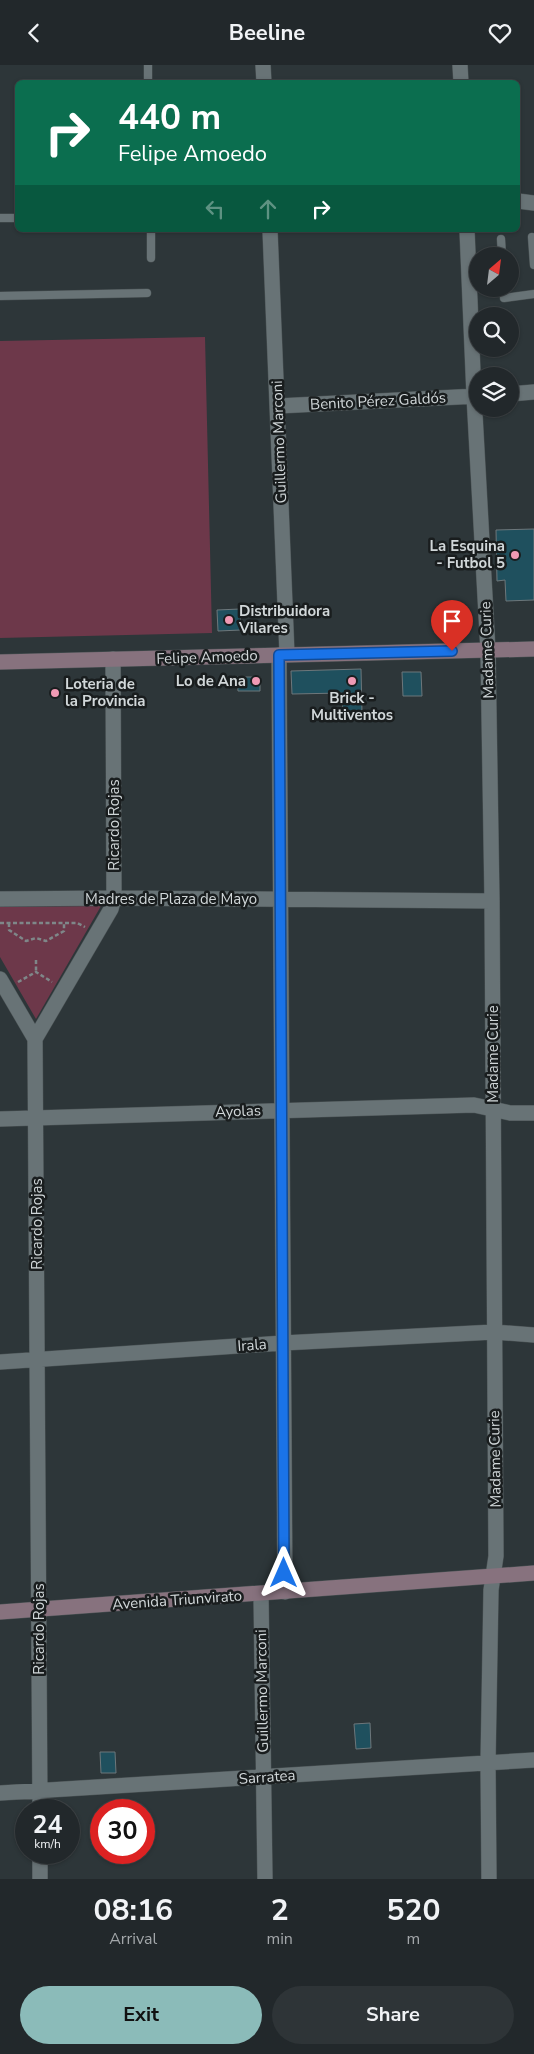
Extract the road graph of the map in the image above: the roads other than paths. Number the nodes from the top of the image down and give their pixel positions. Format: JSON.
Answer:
{"nodes":[{"id":1,"x":148,"y":65,"type":"edge"},
{"id":2,"x":263,"y":65,"type":"edge"},
{"id":3,"x":460,"y":65,"type":"edge"},
{"id":4,"x":148,"y":80,"type":"edge"},
{"id":5,"x":264,"y":80,"type":"edge"},
{"id":6,"x":461,"y":80,"type":"edge"},
{"id":7,"x":520,"y":201,"type":"edge"},
{"id":8,"x":534,"y":203,"type":"edge"},
{"id":9,"x":0,"y":218,"type":"edge"},
{"id":10,"x":15,"y":218,"type":"edge"},
{"id":11,"x":151,"y":232,"type":"edge"},
{"id":12,"x":270,"y":232,"type":"edge"},
{"id":13,"x":467,"y":232,"type":"edge"},
{"id":14,"x":532,"y":237,"type":"dead end"},
{"id":15,"x":501,"y":239,"type":"dead end"},
{"id":16,"x":501,"y":247,"type":"edge"},
{"id":17,"x":151,"y":258,"type":"dead end"},
{"id":18,"x":534,"y":265,"type":"edge"},
{"id":19,"x":147,"y":293,"type":"dead end"},
{"id":20,"x":534,"y":294,"type":"edge"},
{"id":21,"x":0,"y":296,"type":"edge"},
{"id":22,"x":519,"y":296,"type":"edge"},
{"id":23,"x":474,"y":367,"type":"edge"},
{"id":24,"x":534,"y":392,"type":"edge"},
{"id":25,"x":519,"y":393,"type":"edge"},
{"id":26,"x":469,"y":396,"type":"edge"},
{"id":27,"x":278,"y":406,"type":"junction"},
{"id":28,"x":477,"y":417,"type":"edge"},
{"id":29,"x":534,"y":649,"type":"edge"},
{"id":30,"x":488,"y":651,"type":"junction"},
{"id":31,"x":283,"y":654,"type":"junction"},
{"id":32,"x":114,"y":659,"type":"junction"},
{"id":33,"x":0,"y":662,"type":"edge"},
{"id":34,"x":114,"y":898,"type":"junction"},
{"id":35,"x":0,"y":899,"type":"edge"},
{"id":36,"x":280,"y":900,"type":"junction"},
{"id":37,"x":492,"y":901,"type":"junction"},
{"id":38,"x":3,"y":984,"type":"edge"},
{"id":39,"x":35,"y":1039,"type":"junction"},
{"id":40,"x":281,"y":1110,"type":"junction"},
{"id":41,"x":494,"y":1110,"type":"junction"},
{"id":42,"x":534,"y":1113,"type":"edge"},
{"id":43,"x":36,"y":1117,"type":"junction"},
{"id":44,"x":0,"y":1119,"type":"edge"},
{"id":45,"x":494,"y":1333,"type":"junction"},
{"id":46,"x":534,"y":1335,"type":"edge"},
{"id":47,"x":283,"y":1343,"type":"junction"},
{"id":48,"x":37,"y":1359,"type":"junction"},
{"id":49,"x":0,"y":1362,"type":"edge"},
{"id":50,"x":534,"y":1573,"type":"edge"},
{"id":51,"x":493,"y":1577,"type":"junction"},
{"id":52,"x":285,"y":1592,"type":"junction"},
{"id":53,"x":261,"y":1594,"type":"junction"},
{"id":54,"x":40,"y":1610,"type":"junction"},
{"id":55,"x":0,"y":1613,"type":"edge"},
{"id":56,"x":534,"y":1760,"type":"edge"},
{"id":57,"x":488,"y":1763,"type":"junction"},
{"id":58,"x":263,"y":1777,"type":"junction"},
{"id":59,"x":40,"y":1791,"type":"junction"},
{"id":60,"x":0,"y":1793,"type":"edge"},
{"id":61,"x":40,"y":1799,"type":"edge"},
{"id":62,"x":40,"y":1864,"type":"edge"},
{"id":63,"x":40,"y":1879,"type":"edge"},
{"id":64,"x":265,"y":1879,"type":"edge"},
{"id":65,"x":489,"y":1879,"type":"edge"}],
"edges":[{"from":1,"to":4,"type":"lane"},
{"from":2,"to":5,"type":"street"},
{"from":3,"to":6,"type":"street"},
{"from":7,"to":8,"type":"street"},
{"from":9,"to":10,"type":"lane"},
{"from":11,"to":17,"type":"lane"},
{"from":12,"to":27,"type":"street","name":"Guillermo Marconi"},
{"from":13,"to":23,"type":"street","name":"Madame Curie"},
{"from":14,"to":18,"type":"lane"},
{"from":15,"to":16,"type":"lane"},
{"from":19,"to":21,"type":"lane"},
{"from":20,"to":22,"type":"lane"},
{"from":24,"to":25,"type":"street"},
{"from":26,"to":27,"type":"street","name":"Benito Pérez Galdós"},
{"from":27,"to":31,"type":"street","name":"Guillermo Marconi"},
{"from":28,"to":30,"type":"street","name":"Madame Curie"},
{"from":29,"to":30,"type":"street","name":"Felipe Amoedo"},
{"from":30,"to":31,"type":"street","name":"Felipe Amoedo"},
{"from":30,"to":37,"type":"street","name":"Madame Curie"},
{"from":31,"to":32,"type":"street","name":"Felipe Amoedo"},
{"from":31,"to":36,"type":"street","name":"Guillermo Marconi"},
{"from":32,"to":33,"type":"street","name":"Felipe Amoedo"},
{"from":32,"to":34,"type":"street","name":"Ricardo Rojas"},
{"from":34,"to":35,"type":"street","name":"Madres de Plaza de Mayo"},
{"from":34,"to":36,"type":"street","name":"Madres de Plaza de Mayo"},
{"from":34,"to":39,"type":"street","name":"Ricardo Rojas"},
{"from":36,"to":37,"type":"street","name":"Madres de Plaza de Mayo"},
{"from":36,"to":40,"type":"street","name":"Guillermo Marconi"},
{"from":37,"to":41,"type":"street","name":"Madame Curie"},
{"from":38,"to":39,"type":"street"},
{"from":39,"to":43,"type":"street","name":"Ricardo Rojas"},
{"from":40,"to":41,"type":"street","name":"Ayolas"},
{"from":40,"to":43,"type":"street","name":"Ayolas"},
{"from":40,"to":47,"type":"street","name":"Guillermo Marconi"},
{"from":41,"to":42,"type":"street","name":"Ayolas"},
{"from":41,"to":45,"type":"street","name":"Madame Curie"},
{"from":43,"to":44,"type":"street","name":"Ayolas"},
{"from":43,"to":48,"type":"street","name":"Ricardo Rojas"},
{"from":45,"to":46,"type":"street","name":"Irala"},
{"from":45,"to":47,"type":"street","name":"Irala"},
{"from":45,"to":51,"type":"street","name":"Madame Curie"},
{"from":47,"to":48,"type":"street","name":"Irala"},
{"from":47,"to":52,"type":"street","name":"Guillermo Marconi"},
{"from":48,"to":49,"type":"street","name":"Irala"},
{"from":48,"to":54,"type":"street","name":"Ricardo Rojas"},
{"from":50,"to":51,"type":"street","name":"Avenida Triunvirato"},
{"from":51,"to":52,"type":"street","name":"Avenida Triunvirato"},
{"from":51,"to":57,"type":"street","name":"Madame Curie"},
{"from":52,"to":53,"type":"street","name":"Avenida Triunvirato"},
{"from":53,"to":54,"type":"street","name":"Avenida Triunvirato"},
{"from":53,"to":58,"type":"street","name":"Guillermo Marconi"},
{"from":54,"to":55,"type":"street","name":"Avenida Triunvirato"},
{"from":54,"to":59,"type":"street","name":"Ricardo Rojas"},
{"from":56,"to":57,"type":"street","name":"Sarratea"},
{"from":57,"to":58,"type":"street","name":"Sarratea"},
{"from":57,"to":65,"type":"street","name":"Madame Curie"},
{"from":58,"to":59,"type":"street","name":"Sarratea"},
{"from":58,"to":64,"type":"street","name":"Guillermo Marconi"},
{"from":59,"to":60,"type":"street","name":"Sarratea"},
{"from":59,"to":61,"type":"street","name":"Ricardo Rojas"},
{"from":62,"to":63,"type":"street"}]}
